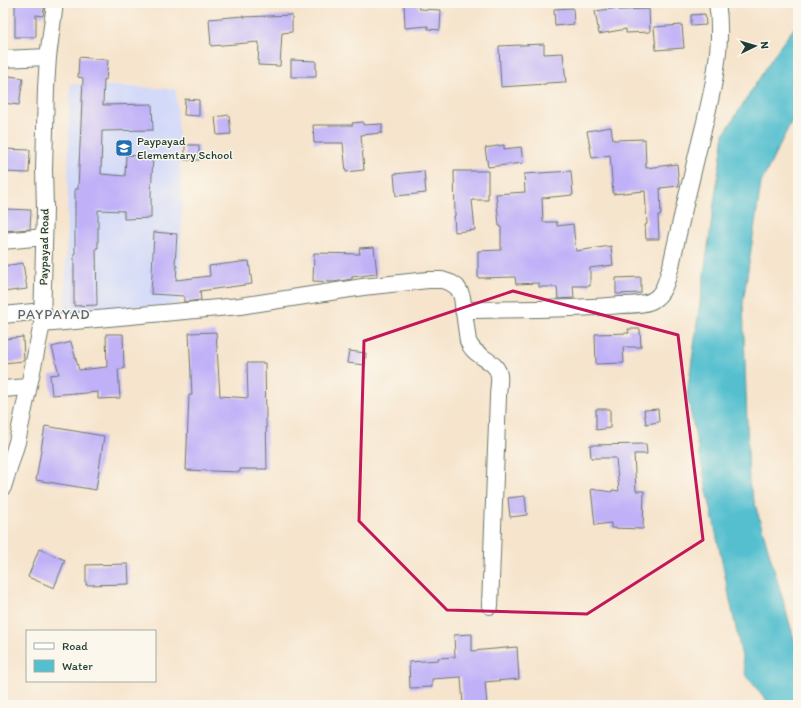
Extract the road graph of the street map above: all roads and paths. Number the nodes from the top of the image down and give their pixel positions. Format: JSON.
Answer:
{"nodes":[{"id":1,"x":54,"y":3,"type":"edge"},
{"id":2,"x":717,"y":3,"type":"edge"},
{"id":3,"x":48,"y":57,"type":"junction"},
{"id":4,"x":3,"y":59,"type":"edge"},
{"id":5,"x":44,"y":238,"type":"junction"},
{"id":6,"x":3,"y":241,"type":"edge"},
{"id":7,"x":463,"y":310,"type":"junction"},
{"id":8,"x":3,"y":315,"type":"edge"},
{"id":9,"x":42,"y":318,"type":"junction"},
{"id":10,"x":28,"y":387,"type":"junction"},
{"id":11,"x":3,"y":389,"type":"edge"},
{"id":12,"x":7,"y":463,"type":"edge"},
{"id":13,"x":3,"y":487,"type":"edge"},
{"id":14,"x":490,"y":606,"type":"dead end"}],
"edges":[{"from":1,"to":3,"type":"street","name":"Paypayad Road"},
{"from":2,"to":7,"type":"street"},
{"from":3,"to":4,"type":"street"},
{"from":3,"to":5,"type":"street","name":"Paypayad Road"},
{"from":5,"to":6,"type":"street"},
{"from":5,"to":9,"type":"street","name":"Paypayad Road"},
{"from":7,"to":9,"type":"street"},
{"from":7,"to":14,"type":"street"},
{"from":8,"to":9,"type":"street"},
{"from":9,"to":10,"type":"street","name":"Paypayad Road"},
{"from":10,"to":11,"type":"street"},
{"from":10,"to":12,"type":"street","name":"Paypayad Road"},
{"from":12,"to":13,"type":"street","name":"Paypayad Road"}]}
